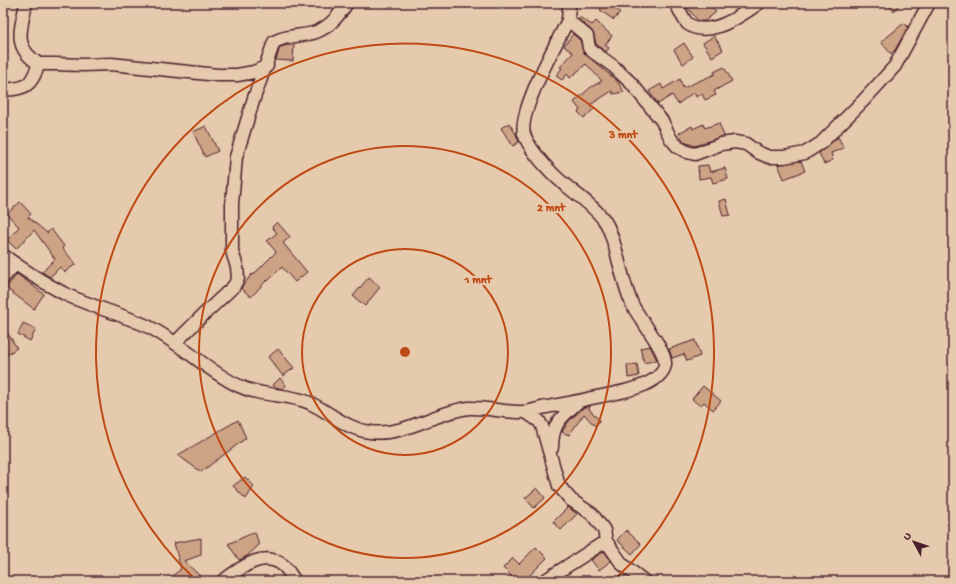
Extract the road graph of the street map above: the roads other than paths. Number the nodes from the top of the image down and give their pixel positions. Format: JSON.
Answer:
{"nodes":[{"id":1,"x":26,"y":3,"type":"edge"},
{"id":2,"x":347,"y":3,"type":"edge"},
{"id":3,"x":568,"y":3,"type":"edge"},
{"id":4,"x":675,"y":3,"type":"edge"},
{"id":5,"x":759,"y":3,"type":"edge"},
{"id":6,"x":929,"y":3,"type":"edge"},
{"id":7,"x":568,"y":20,"type":"junction"},
{"id":8,"x":39,"y":64,"type":"junction"},
{"id":9,"x":266,"y":66,"type":"junction"},
{"id":10,"x":3,"y":90,"type":"edge"},
{"id":11,"x":3,"y":255,"type":"edge"},
{"id":12,"x":15,"y":264,"type":"junction"},
{"id":13,"x":3,"y":278,"type":"edge"},
{"id":14,"x":175,"y":343,"type":"junction"},
{"id":15,"x":578,"y":402,"type":"junction"},
{"id":16,"x":526,"y":412,"type":"junction"},
{"id":17,"x":551,"y":460,"type":"junction"},
{"id":18,"x":606,"y":541,"type":"junction"},
{"id":19,"x":223,"y":581,"type":"edge"},
{"id":20,"x":295,"y":581,"type":"edge"},
{"id":21,"x":544,"y":581,"type":"edge"},
{"id":22,"x":644,"y":581,"type":"edge"}],
"edges":[{"from":1,"to":8,"type":"street"},
{"from":2,"to":9,"type":"street"},
{"from":3,"to":7,"type":"street"},
{"from":4,"to":5,"type":"street"},
{"from":6,"to":7,"type":"street"},
{"from":7,"to":15,"type":"street"},
{"from":8,"to":9,"type":"street"},
{"from":8,"to":10,"type":"street"},
{"from":9,"to":14,"type":"street"},
{"from":11,"to":12,"type":"street"},
{"from":12,"to":13,"type":"street"},
{"from":12,"to":14,"type":"street"},
{"from":14,"to":16,"type":"street"},
{"from":15,"to":16,"type":"street"},
{"from":15,"to":17,"type":"street"},
{"from":16,"to":17,"type":"street"},
{"from":17,"to":18,"type":"street"},
{"from":18,"to":21,"type":"street"},
{"from":18,"to":22,"type":"street"},
{"from":19,"to":20,"type":"street"}]}
